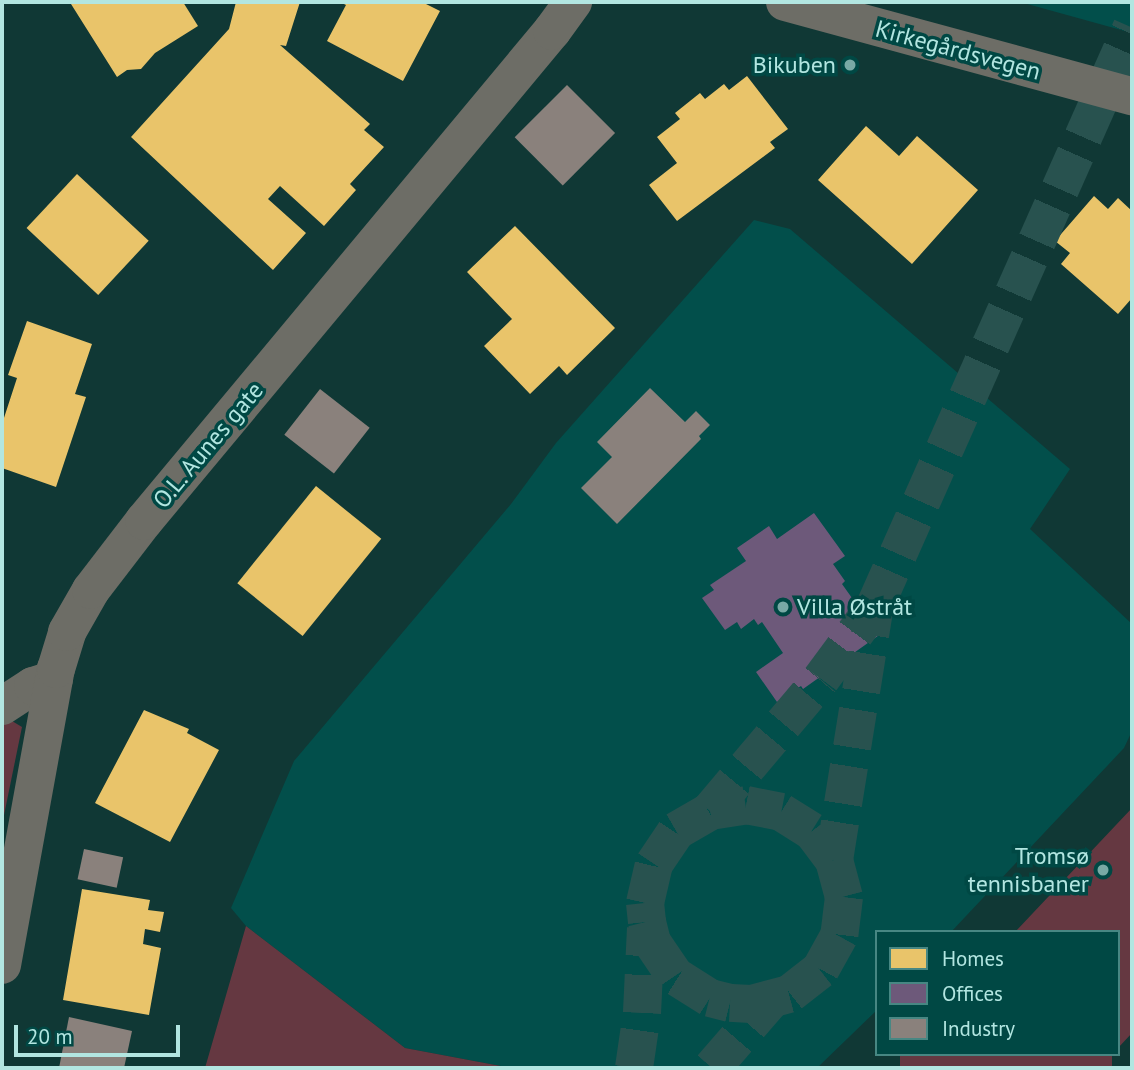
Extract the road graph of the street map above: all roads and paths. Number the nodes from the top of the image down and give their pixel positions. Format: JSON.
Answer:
{"nodes":[{"id":1,"x":573,"y":2,"type":"edge"},
{"id":2,"x":785,"y":2,"type":"edge"},
{"id":3,"x":1132,"y":96,"type":"edge"},
{"id":4,"x":54,"y":679,"type":"junction"},
{"id":5,"x":2,"y":706,"type":"edge"},
{"id":6,"x":2,"y":965,"type":"edge"}],
"edges":[{"from":1,"to":4,"type":"street","name":"O.L. Aunes gate"},
{"from":2,"to":3,"type":"street","name":"Kirkegårdsvegen"},
{"from":4,"to":5,"type":"street"},
{"from":4,"to":6,"type":"street","name":"O.L. Aunes gate"}]}
